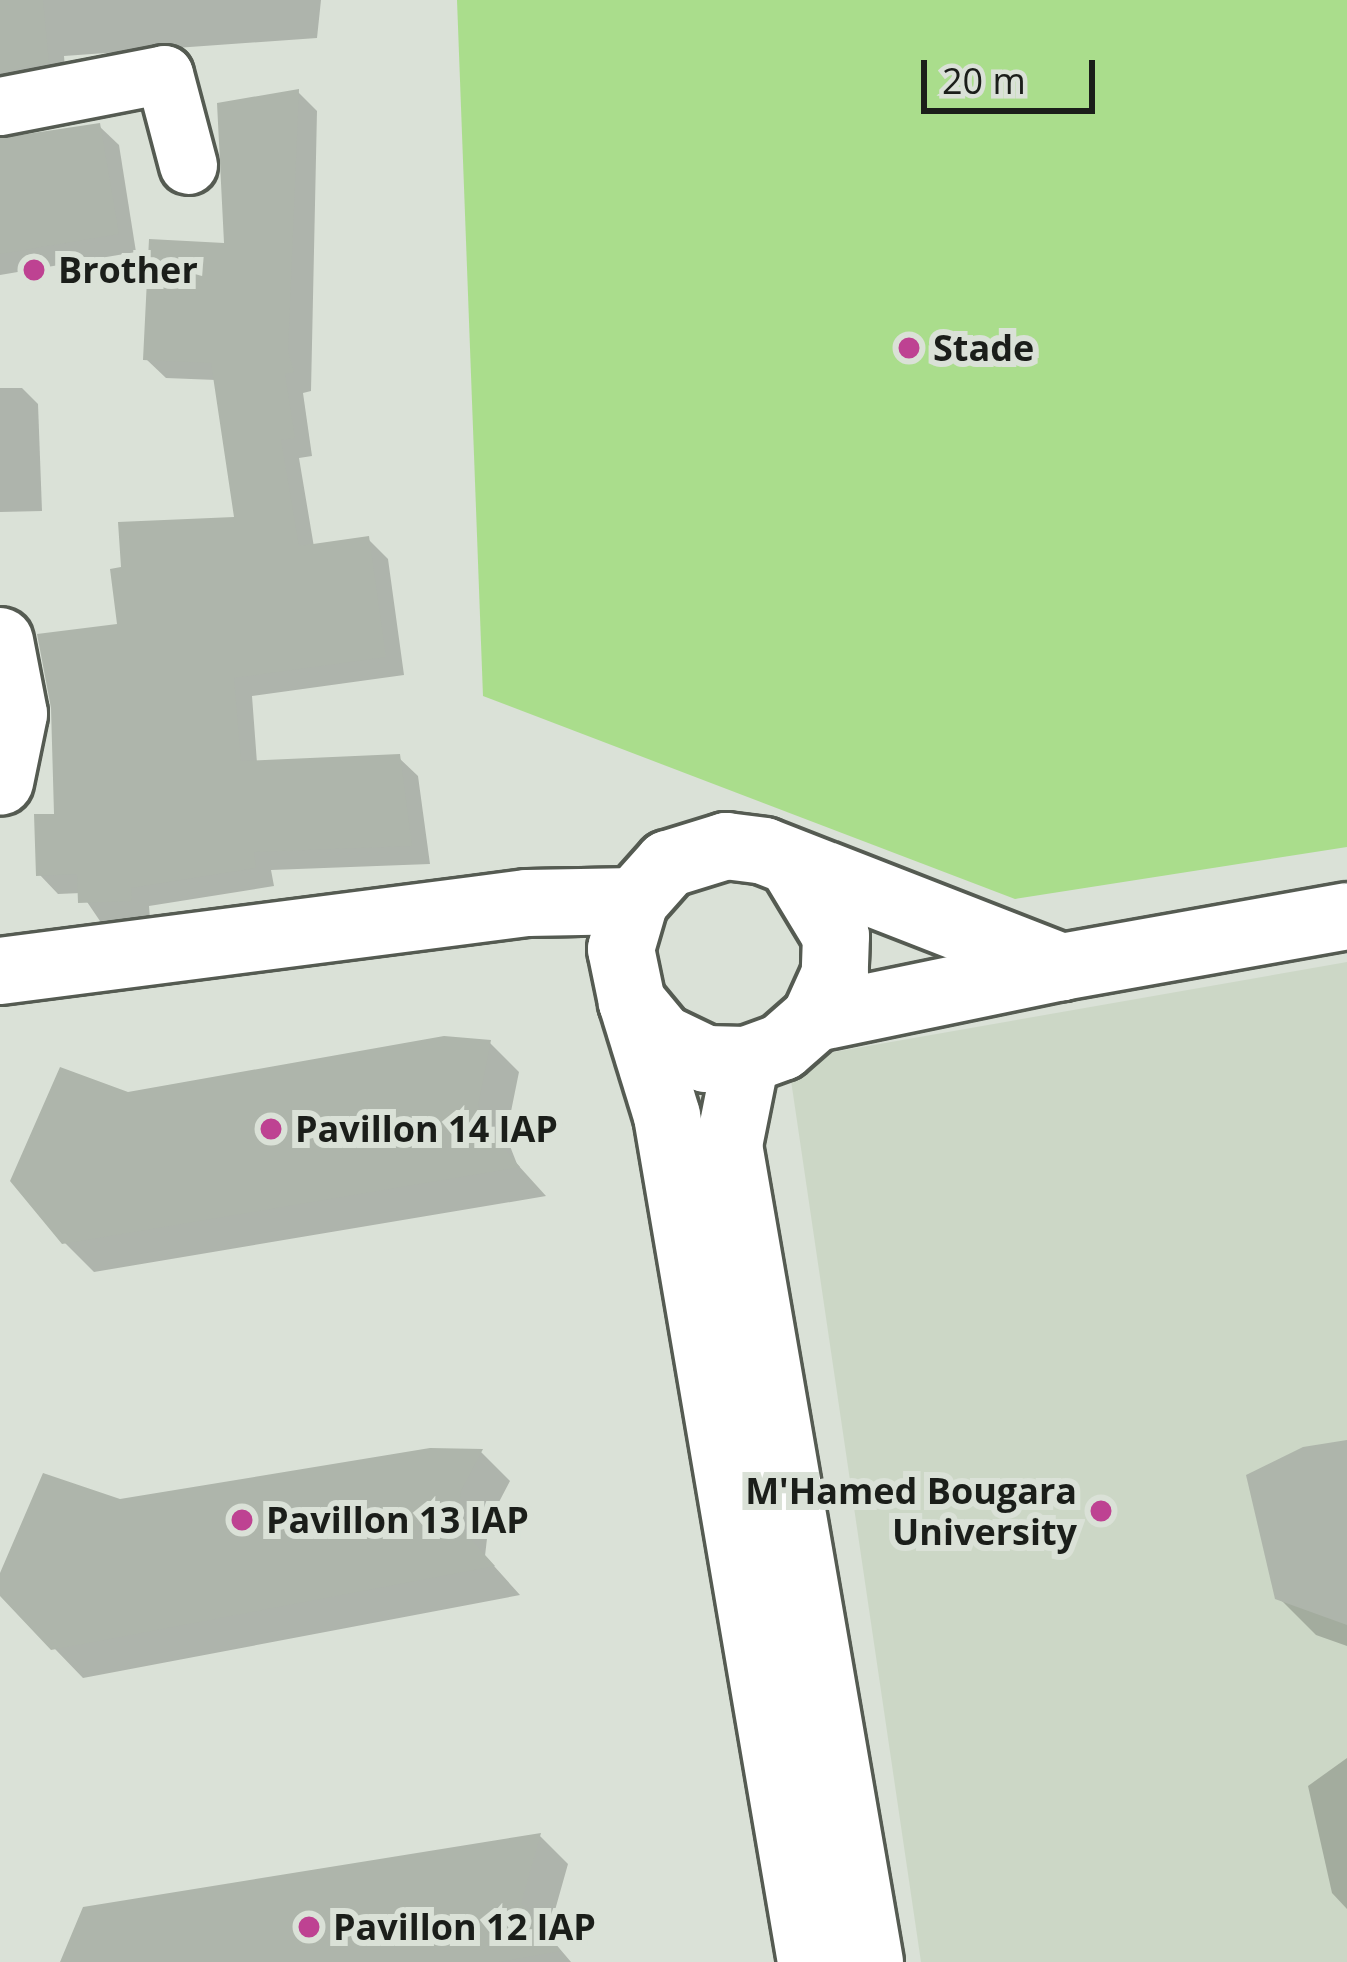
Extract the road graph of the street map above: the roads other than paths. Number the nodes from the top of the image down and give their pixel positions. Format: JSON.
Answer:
{"nodes":[{"id":1,"x":0,"y":106,"type":"edge"},
{"id":2,"x":188,"y":165,"type":"dead end"},
{"id":3,"x":0,"y":641,"type":"edge"},
{"id":4,"x":0,"y":782,"type":"edge"},
{"id":5,"x":796,"y":870,"type":"junction"},
{"id":6,"x":635,"y":901,"type":"junction"},
{"id":7,"x":1347,"y":916,"type":"edge"},
{"id":8,"x":1062,"y":967,"type":"junction"},
{"id":9,"x":0,"y":971,"type":"edge"},
{"id":10,"x":632,"y":1003,"type":"junction"},
{"id":11,"x":815,"y":1018,"type":"junction"},
{"id":12,"x":746,"y":1060,"type":"junction"},
{"id":13,"x":811,"y":1962,"type":"edge"},
{"id":14,"x":870,"y":1962,"type":"edge"}],
"edges":[{"from":1,"to":2,"type":"street"},
{"from":3,"to":4,"type":"main road"},
{"from":5,"to":6,"type":"main road"},
{"from":5,"to":8,"type":"main road"},
{"from":5,"to":11,"type":"main road"},
{"from":6,"to":9,"type":"main road"},
{"from":6,"to":10,"type":"main road"},
{"from":7,"to":8,"type":"main road"},
{"from":8,"to":11,"type":"main road"},
{"from":10,"to":12,"type":"main road"},
{"from":10,"to":13,"type":"main road"},
{"from":11,"to":12,"type":"main road"},
{"from":12,"to":14,"type":"main road"}]}
